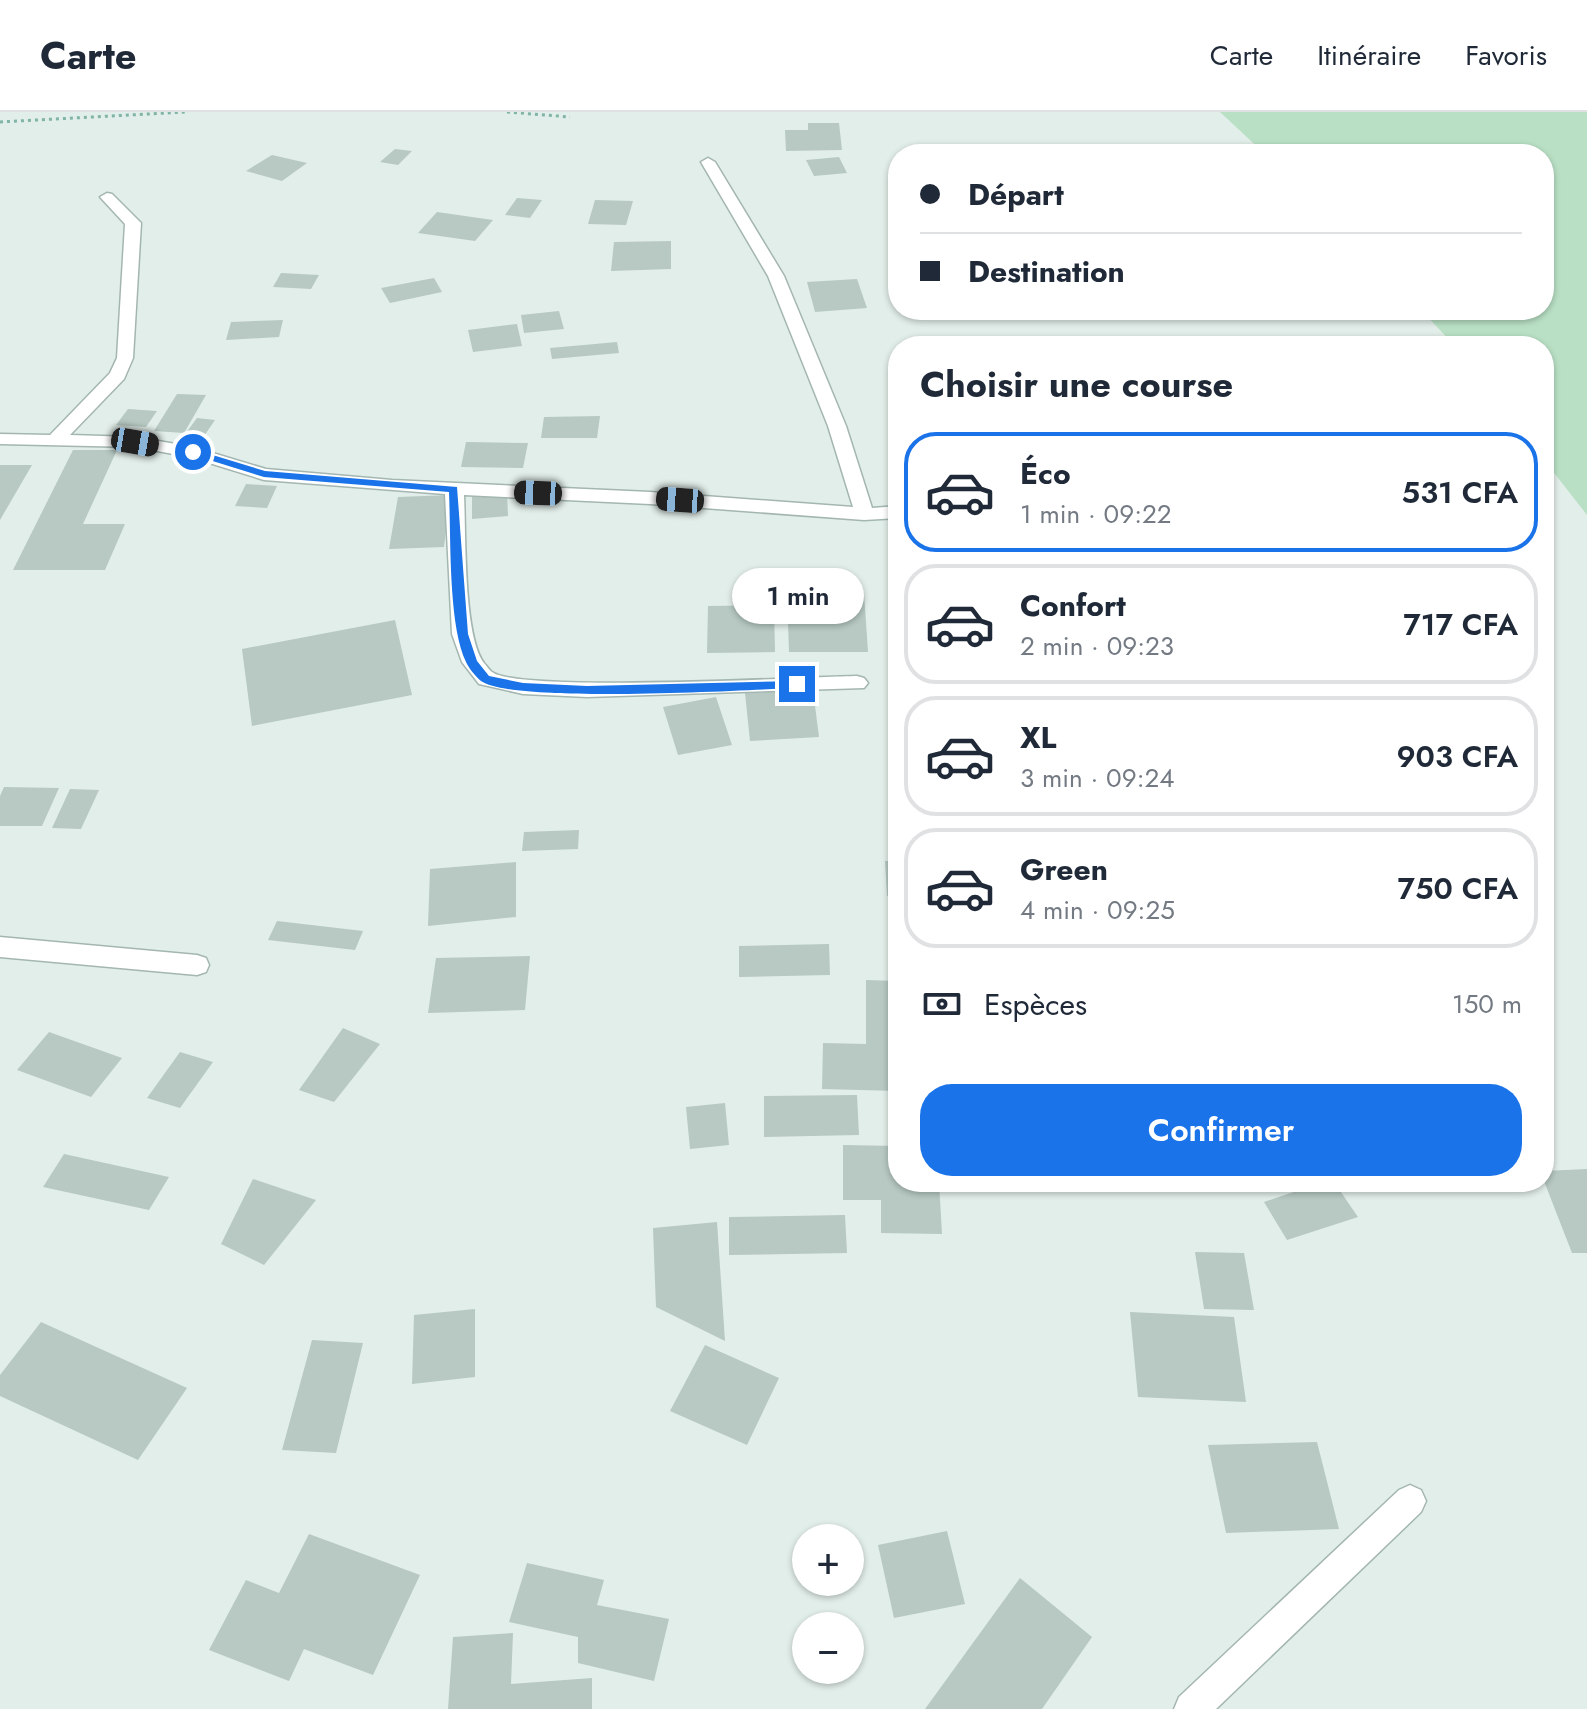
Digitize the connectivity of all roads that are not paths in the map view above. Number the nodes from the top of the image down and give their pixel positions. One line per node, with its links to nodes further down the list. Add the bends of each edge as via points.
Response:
1 (708, 162): 7 (street, via 776,276 837,426)
2 (107, 197): 4 (street, via 133,223 125,358 118,375)
3 (0, 439): 4 (street)
4 (55, 440): 5 (street, via 135,442 193,452 264,474)
5 (454, 490): 7 (street); 8 (street, via 462,634 472,662 486,679 587,690)
6 (888, 513): 7 (street)
7 (864, 514)
8 (857, 683)
9 (0, 947): 10 (street)
10 (197, 965)
11 (1410, 1501): 12 (street)
12 (1191, 1709)

